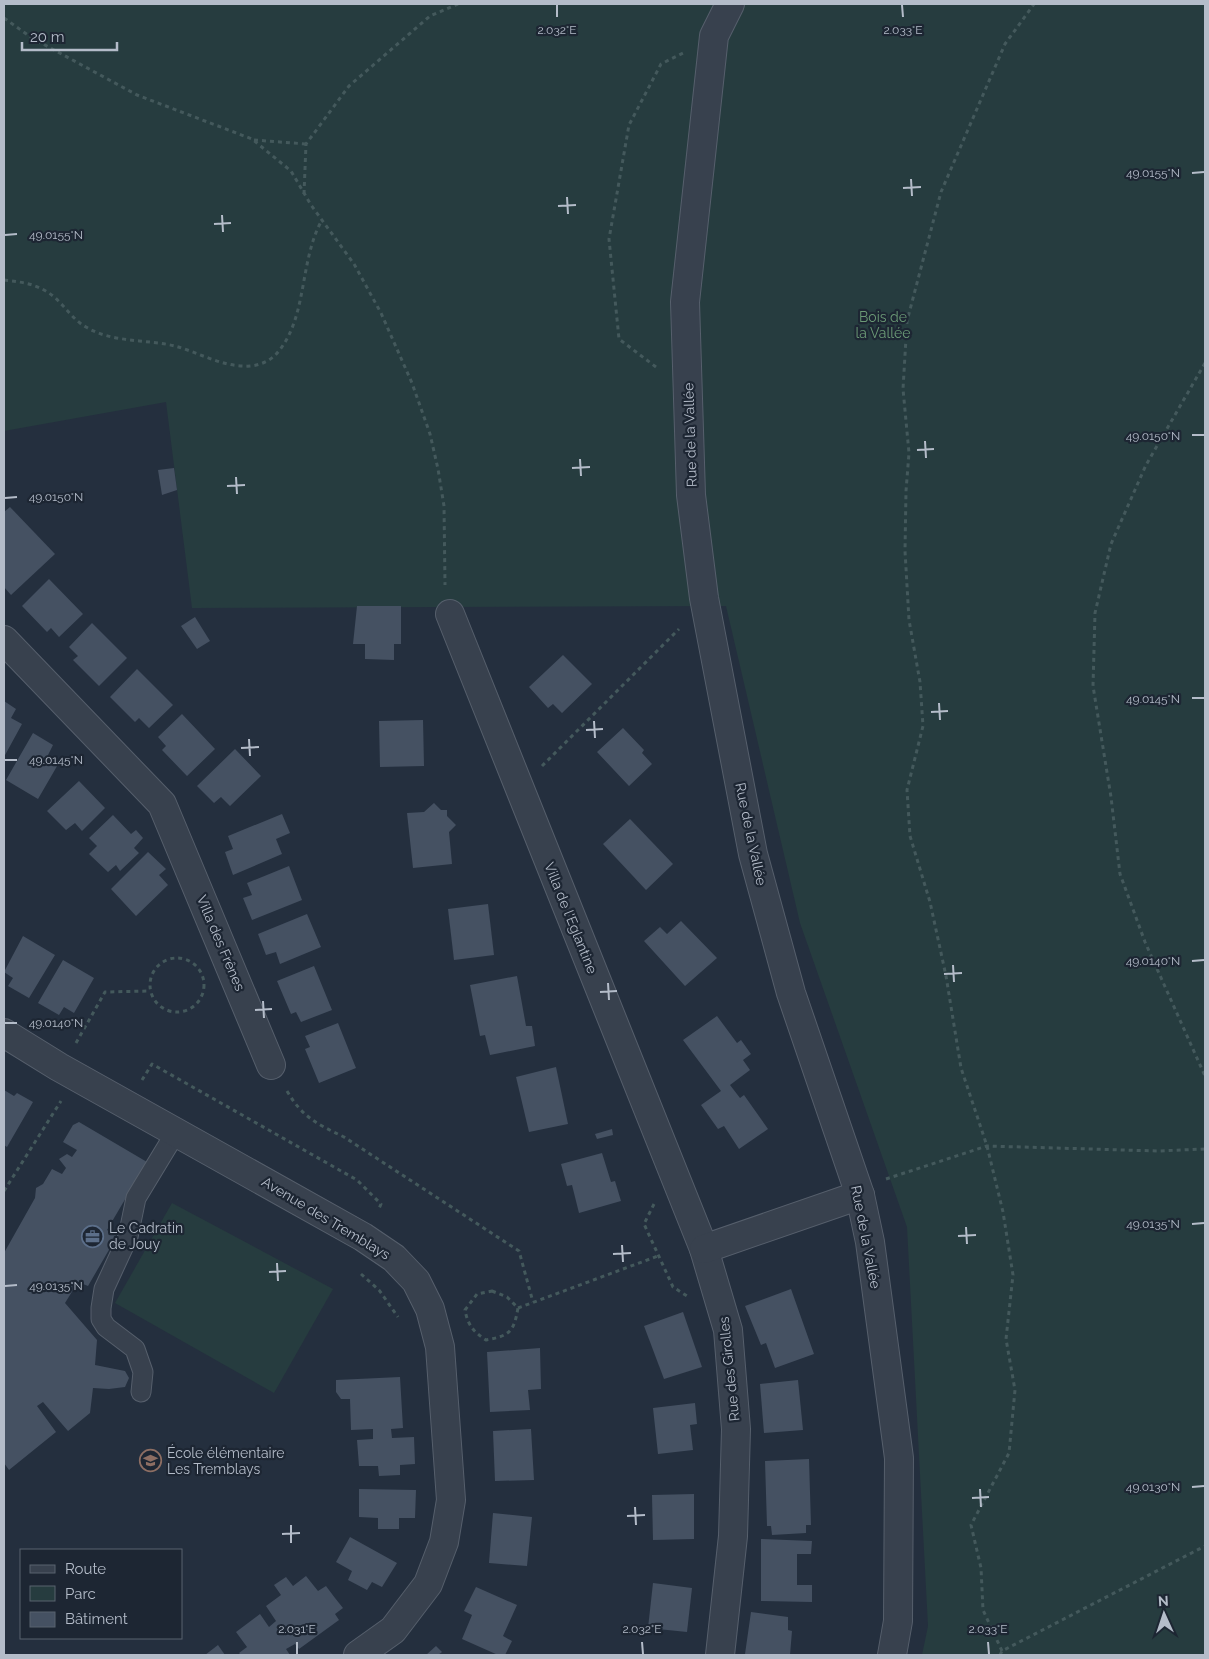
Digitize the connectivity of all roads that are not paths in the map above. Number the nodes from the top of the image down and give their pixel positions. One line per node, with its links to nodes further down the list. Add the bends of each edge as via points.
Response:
1 (730, 4): 7 (street, Rue de la Vallée, via 714,36 685,302 691,495 704,598 753,854 791,993)
2 (450, 614): 8 (street, Villa de l'Eglantine)
3 (4, 640): 5 (street, Villa des Frênes, via 162,804)
4 (4, 1033): 6 (street, Avenue des Tremblays)
5 (271, 1064)
6 (176, 1132): 9 (lane, via 136,1198 128,1237 104,1289 101,1308 101,1319 106,1327 135,1349 143,1372); 10 (street, Avenue des Tremblays, via 363,1237 394,1258 416,1281 430,1308 440,1347 451,1500 444,1542 422,1592 393,1630)
7 (860, 1195): 8 (street); 12 (street, Rue de la Vallée, via 874,1268 899,1458 898,1621)
8 (704, 1250): 11 (street, Rue des Girolles, via 728,1330 736,1429 733,1536)
9 (141, 1392)
10 (358, 1655)
11 (720, 1655)
12 (892, 1655)

